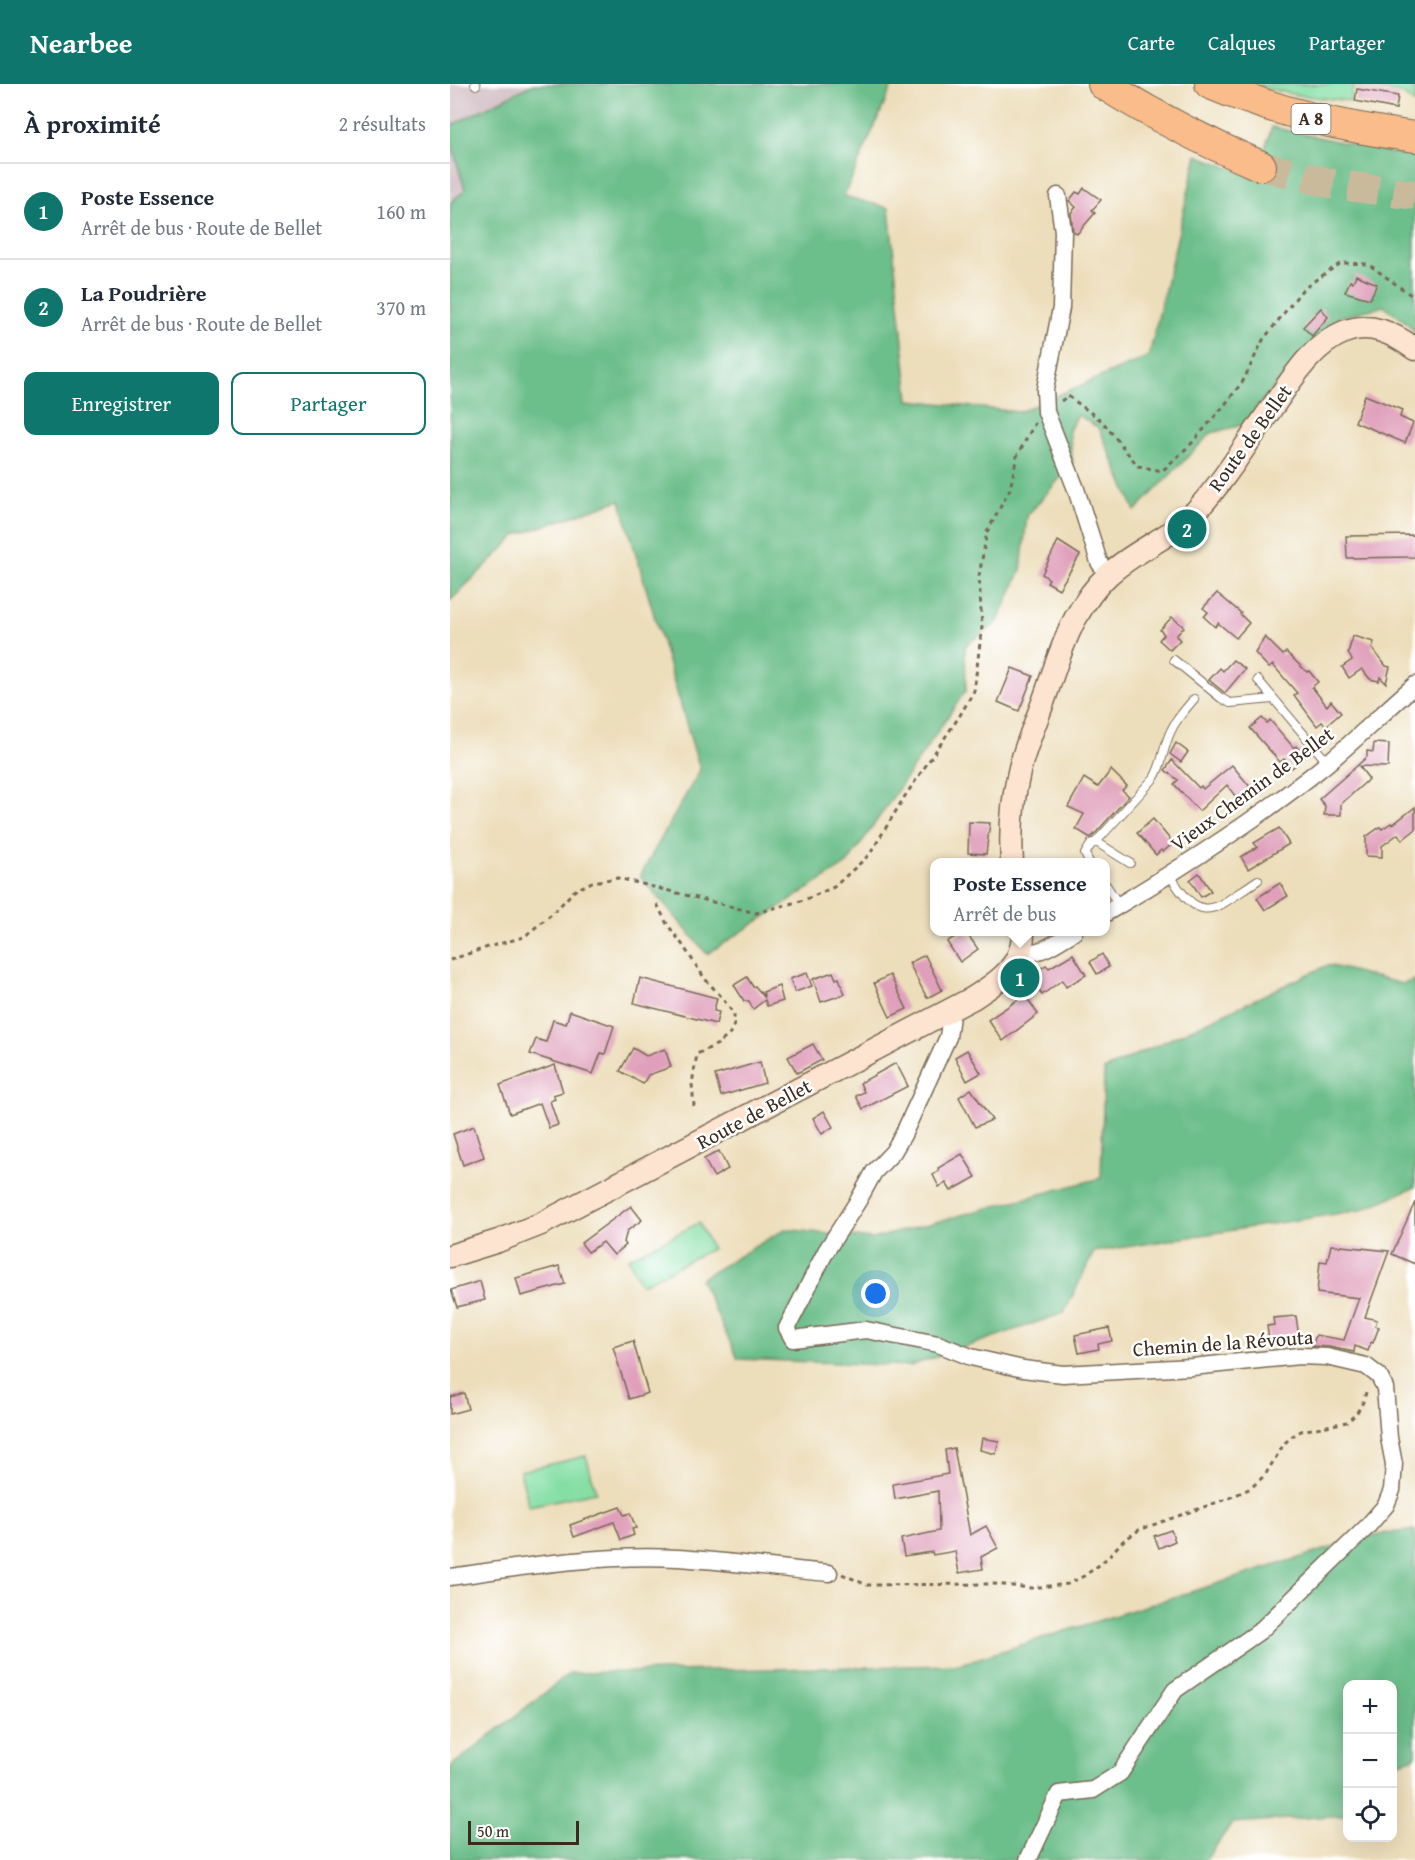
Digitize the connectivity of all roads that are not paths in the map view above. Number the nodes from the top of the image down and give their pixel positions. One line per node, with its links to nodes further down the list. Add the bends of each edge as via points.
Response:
1 (1103, 84): 4 (highway, via 1168,123)
2 (1210, 84): 3 (highway, A 8, via 1319,121)
3 (1415, 137)
4 (1260, 166)
5 (1058, 196): 7 (street, via 1063,231 1061,299 1045,390 1046,412 1076,489 1098,562)
6 (1415, 350): 7 (main road, Route de Bellet, via 1400,339 1368,328 1344,332 1323,344 1311,354 1196,511)
7 (1108, 576): 15 (main road, Route de Bellet, via 1089,596 1070,630 1019,770 1011,825)
8 (1174, 660): 12 (lane, via 1230,703)
9 (1258, 680): 12 (lane)
10 (1415, 685): 13 (street, Vieux Chemin de Bellet)
11 (1194, 699): 14 (lane, via 1174,723 1154,778)
12 (1274, 699): 13 (lane)
13 (1328, 763): 18 (street, Vieux Chemin de Bellet)
14 (1095, 843): 16 (lane, via 1088,848); 17 (lane)
15 (1012, 858)
16 (1087, 858)
17 (1130, 863)
18 (1170, 875): 19 (lane, via 1187,900 1202,909 1219,905); 20 (street, Vieux Chemin de Bellet)
19 (1258, 880)
20 (1112, 909)
21 (1068, 936): 22 (street, via 1033,954)
22 (1022, 942): 23 (main road, Route de Bellet, via 1009,971 992,986)
23 (952, 1009): 24 (main road, Route de Bellet, via 541,1224); 27 (street, Chemin de la Révouta, via 948,1037 903,1135 874,1172 826,1251 787,1328 793,1339 866,1330 938,1344 971,1357 1023,1369 1063,1374 1299,1356 1366,1366 1379,1376 1385,1388 1394,1464 1392,1490 1386,1505 1367,1527 1260,1630 1175,1690 1120,1773 1093,1790 1059,1794)
24 (450, 1256)
25 (829, 1573): 26 (street, via 679,1558 631,1558 556,1562)
26 (450, 1576)
27 (1028, 1860)

